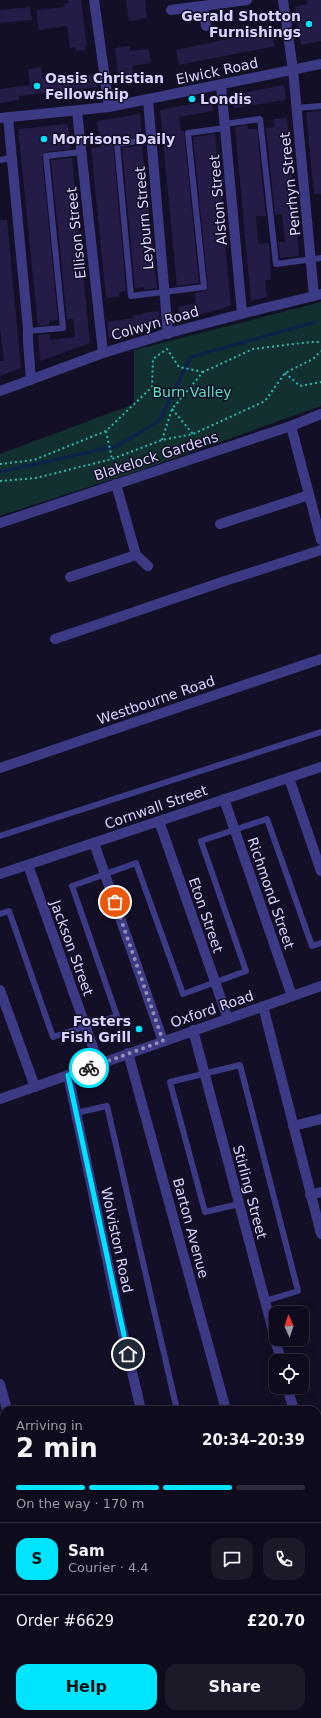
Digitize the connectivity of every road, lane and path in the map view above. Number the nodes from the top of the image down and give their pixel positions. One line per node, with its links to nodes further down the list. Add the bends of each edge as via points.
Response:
1 (94, 0): 12 (street)
2 (247, 0): 4 (street)
3 (284, 0): 8 (street, Penrhyn Street)
4 (203, 6): 5 (street); 6 (street)
5 (171, 10)
6 (206, 26)
7 (321, 64): 8 (street, Elwick Road)
8 (293, 70): 9 (street, Elwick Road); 13 (street, Penrhyn Street)
9 (221, 85): 10 (street, Elwick Road); 16 (street, Alston Street)
10 (148, 100): 12 (street, Elwick Road); 17 (street, Leyburn Street)
11 (321, 106): 13 (lane)
12 (109, 107): 14 (street, Elwick Road)
13 (296, 108): 21 (street, Penrhyn Street)
14 (76, 111): 15 (street, Elwick Road); 18 (street, Ellison Street)
15 (4, 117): 19 (street)
16 (225, 126): 21 (lane, via 260,119 276,264); 22 (lane, via 188,133 204,288); 24 (street, Alston Street)
17 (152, 139): 22 (street, Leyburn Street); 22 (lane, via 117,144 131,296)
18 (81, 152): 25 (lane, via 46,156 62,328); 29 (street, Ellison Street)
19 (12, 158): 20 (lane); 25 (street)
20 (0, 160)
21 (316, 258): 23 (street, Penrhyn Street)
22 (165, 293): 26 (street, Leyburn Street)
23 (318, 295): 24 (street, Colwyn Road)
24 (242, 313): 26 (street, Colwyn Road)
25 (28, 332): 32 (street)
26 (164, 335): 29 (street, Colwyn Road)
27 (321, 342): 30 (path, via 253,349)
28 (321, 351): 31 (path, via 313,359)
29 (103, 353): 32 (street, Colwyn Road)
30 (203, 372): 35 (path); 38 (path, via 179,367 167,349 153,359 152,387)
31 (285, 373): 33 (path, via 300,386); 39 (path, via 265,401)
32 (31, 380): 34 (street, Colwyn Road)
33 (321, 382)
34 (0, 391)
35 (172, 409): 39 (path); 40 (path)
36 (321, 414): 37 (street, Blakelock Gardens)
37 (291, 426): 44 (street, Blakelock Gardens); 45 (street)
38 (106, 431): 41 (path); 42 (path, via 34,460)
39 (193, 434): 40 (path)
40 (162, 440): 41 (path)
41 (112, 459): 43 (path, via 36,478)
42 (0, 464)
43 (0, 481)
44 (116, 484): 46 (street, Blakelock Gardens); 50 (street)
45 (309, 495): 47 (street); 48 (street)
46 (0, 523)
47 (220, 524)
48 (321, 540)
49 (321, 550): 53 (street)
50 (136, 555): 51 (street); 52 (street)
51 (148, 566)
52 (70, 577)
53 (55, 639)
54 (321, 659): 57 (street, Westbourne Road)
55 (321, 732): 62 (lane)
56 (321, 767): 58 (street, Cornwall Street)
57 (0, 768)
58 (289, 778): 59 (street, Cornwall Street); 65 (street)
59 (224, 799): 60 (street, Cornwall Street); 61 (street, Richmond Street)
60 (159, 821): 63 (street, Cornwall Street); 70 (street, Eton Street)
61 (235, 830): 69 (lane, via 268,819 312,946); 70 (lane, via 201,841 246,971); 73 (street, Richmond Street)
62 (0, 836)
63 (94, 843): 64 (street, Cornwall Street); 67 (street)
64 (28, 865): 66 (street, Cornwall Street); 76 (street, Jackson Street)
65 (321, 870)
66 (0, 874)
67 (105, 874): 70 (lane, via 136,863 182,994); 76 (lane, via 72,886 117,1016); 78 (street)
68 (0, 914): 76 (lane, via 9,911 54,1037)
69 (321, 944)
70 (215, 982): 75 (street, Eton Street)
71 (321, 986): 73 (street, Oxford Road)
72 (0, 990): 83 (street)
73 (292, 996): 74 (street, Oxford Road)
74 (263, 1006): 75 (street, Oxford Road); 87 (street)
75 (228, 1018): 77 (street, Oxford Road)
76 (85, 1026): 80 (street, Jackson Street)
77 (193, 1030): 78 (street, Oxford Road); 81 (street, Stirling Street)
78 (163, 1041): 79 (street, Oxford Road)
79 (128, 1053): 80 (street, Oxford Road); 99 (street, Barton Avenue)
80 (99, 1064): 82 (street, Oxford Road)
81 (205, 1073): 90 (street, Stirling Street); 90 (lane, via 170,1082 205,1212); 92 (lane, via 240,1065 298,1292)
82 (68, 1075): 83 (street, Oxford Road); 85 (street, Wolviston Road)
83 (35, 1087): 84 (street, Oxford Road)
84 (0, 1099)
85 (76, 1113): 97 (street, Wolviston Road); 98 (lane, via 107,1106)
86 (321, 1120): 87 (street)
87 (293, 1126): 89 (street)
88 (321, 1192): 89 (street)
89 (310, 1195): 91 (street)
90 (239, 1204): 92 (street, Stirling Street)
91 (321, 1234)
92 (265, 1301): 93 (street, Stirling Street)
93 (279, 1354)
94 (0, 1384): 96 (street)
95 (289, 1394): 100 (street)
96 (6, 1406)
97 (140, 1406)
98 (176, 1406)
99 (224, 1406)
100 (293, 1406)

